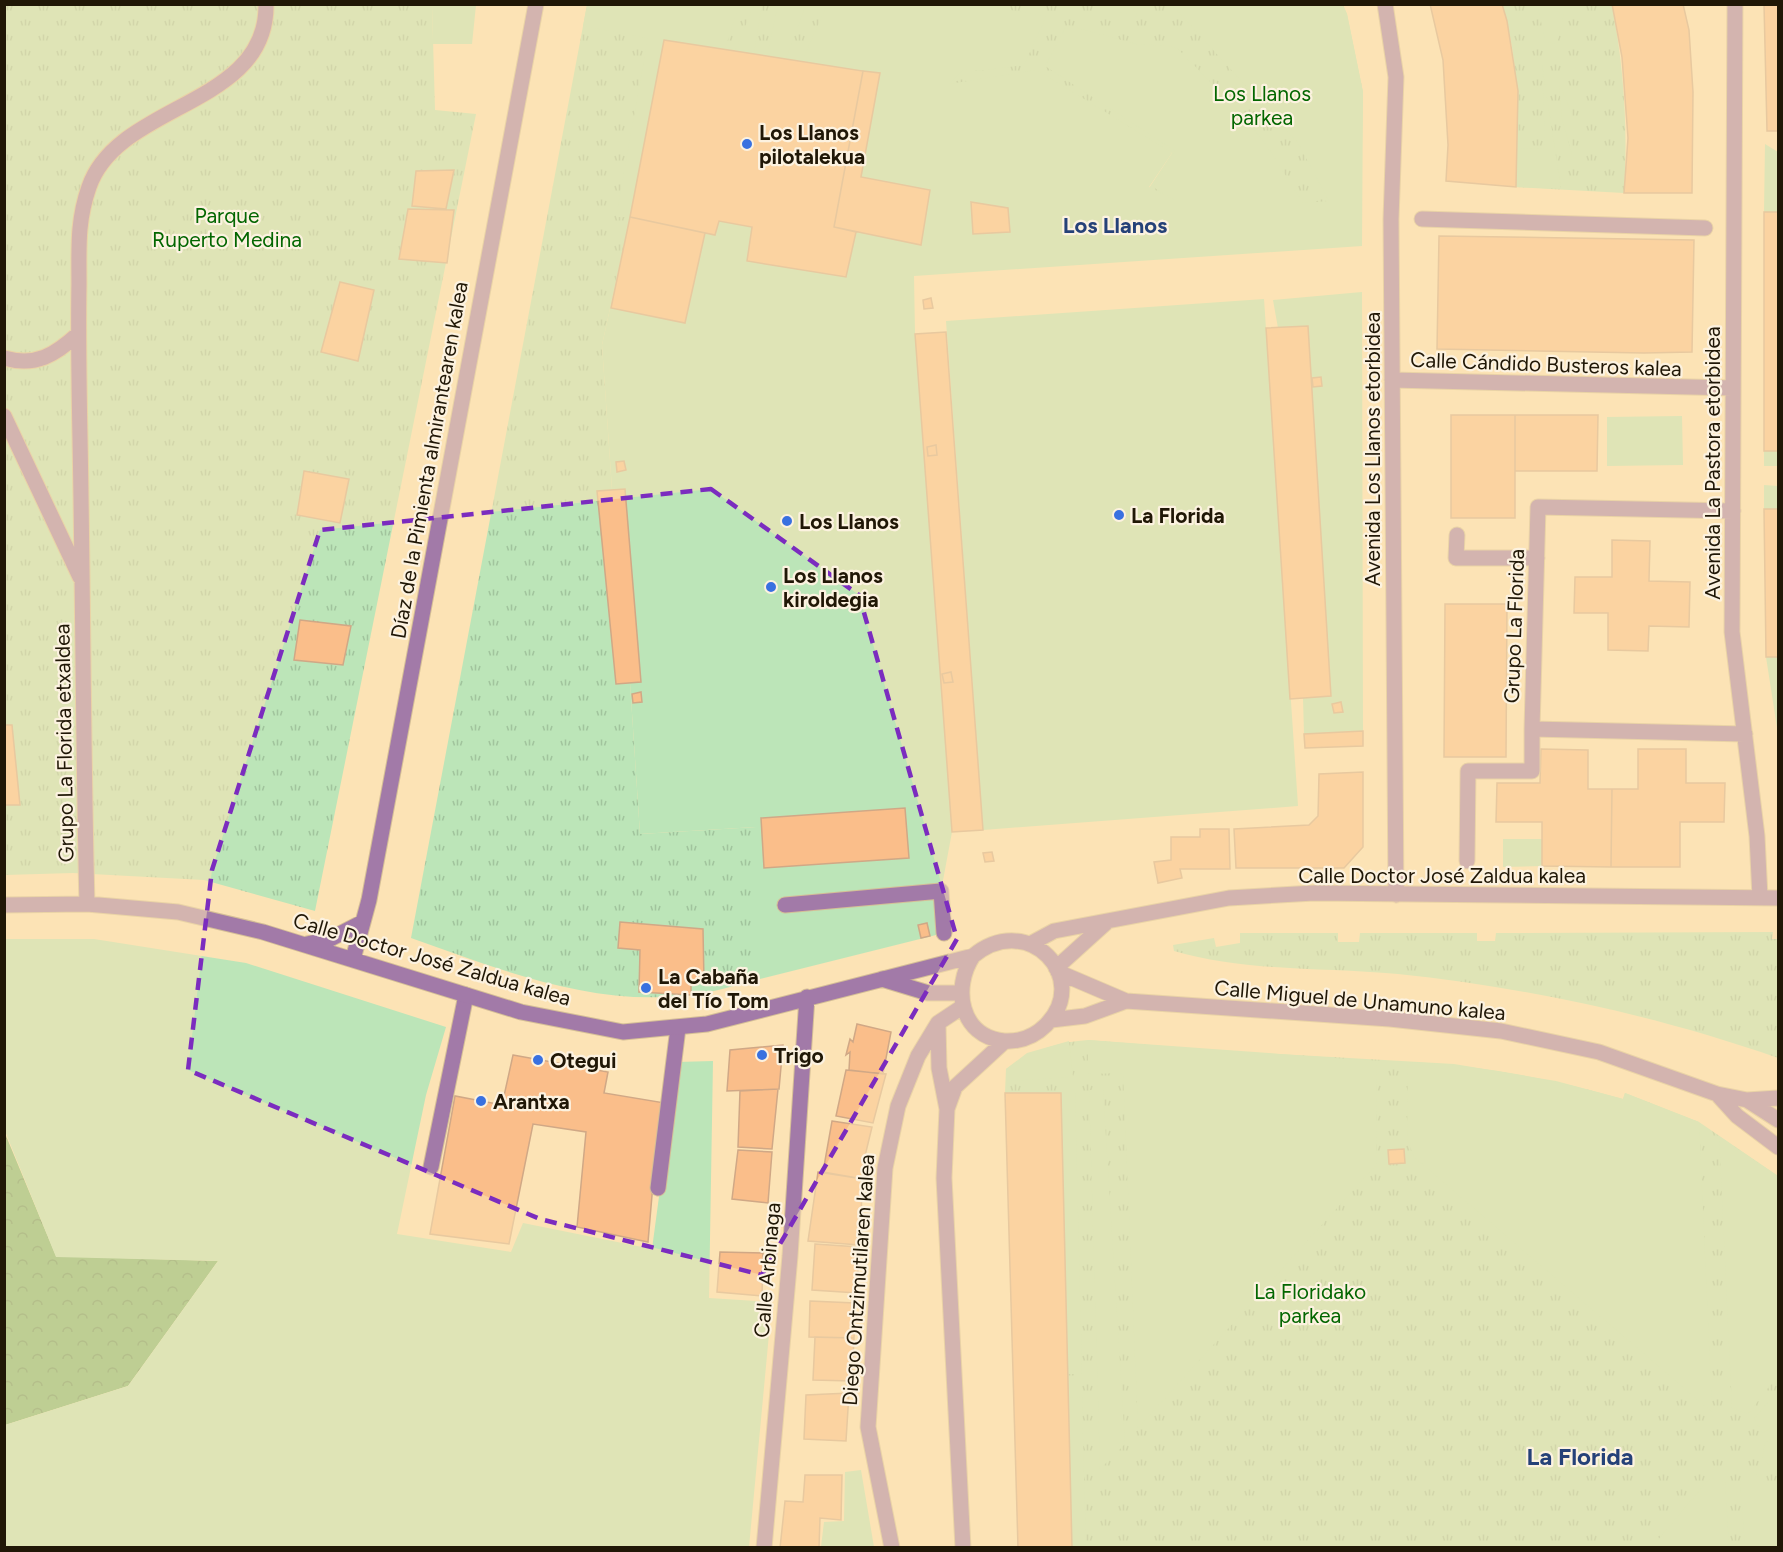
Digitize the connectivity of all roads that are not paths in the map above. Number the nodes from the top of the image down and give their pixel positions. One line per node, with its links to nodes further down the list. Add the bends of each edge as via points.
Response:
1 (267, 4): 9 (street, Grupo La Florida etxaldea, via 267,27 256,52 236,73 137,132 109,156 90,183 80,215)
2 (536, 4): 28 (street, Díaz de la Pimienta almirantearen kalea)
3 (1385, 4): 11 (street, Avenida Los Llanos etorbidea, via 1396,77 1391,219)
4 (1727, 4): 6 (street, Avenida La Pastora etorbidea)
5 (1735, 4): 6 (street, Avenida La Pastora etorbidea)
6 (1734, 28): 12 (street, Avenida La Pastora etorbidea)
7 (1422, 219): 8 (street)
8 (1705, 228)
9 (78, 334): 10 (street, via 57,354 22,363); 17 (street, Grupo La Florida etxaldea)
10 (4, 358)
11 (1392, 380): 12 (street, Calle Cándido Busteros kalea); 21 (street, Avenida Los Llanos etorbidea)
12 (1733, 388): 14 (street, Avenida La Pastora etorbidea)
13 (4, 416): 17 (street, Grupo La Florida etxaldea)
14 (1733, 511): 16 (street, Grupo La Florida, via 1538,507); 19 (street, Avenida La Pastora etorbidea, via 1732,632)
15 (1457, 535): 16 (street, via 1456,558)
16 (1537, 558): 18 (street, Grupo La Florida)
17 (83, 583): 24 (street, Grupo La Florida etxaldea)
18 (1532, 729): 19 (street, Grupo La Florida); 20 (street, via 1532,771 1468,771)
19 (1745, 734): 22 (street, Avenida La Pastora etorbidea)
20 (1467, 861)
21 (1396, 894): 22 (street, Calle Doctor José Zaldua kalea); 27 (street, Calle Doctor José Zaldua kalea, via 1229,897)
22 (1760, 897): 23 (street, Calle Doctor José Zaldua kalea)
23 (1779, 898)
24 (87, 904): 25 (street, Calle Doctor José Zaldua kalea); 30 (street, Calle Doctor José Zaldua kalea, via 178,912)
25 (4, 905)
26 (785, 905): 29 (street, via 941,891)
27 (1108, 921): 31 (street, Calle Doctor José Zaldua kalea, via 1054,931); 34 (street)
28 (363, 922): 30 (street, via 330,939); 33 (street, Díaz de la Pimienta almirantearen kalea)
29 (944, 933)
30 (305, 944): 33 (street, Calle Doctor José Zaldua kalea)
31 (1030, 944): 32 (street, via 999,941); 34 (street, via 1043,952)
32 (973, 956): 35 (street, Calle Doctor José Zaldua kalea); 38 (street, via 965,968)
33 (352, 959): 36 (street, Calle Doctor José Zaldua kalea)
34 (1057, 970): 39 (street); 40 (street, via 1061,994)
35 (879, 978): 37 (street, Calle Doctor José Zaldua kalea); 38 (street)
36 (466, 995): 42 (street, Calle Doctor José Zaldua kalea, via 521,1012 623,1032); 50 (street)
37 (807, 997): 42 (street, Calle Doctor José Zaldua kalea); 52 (street, Calle Arbinaga, via 790,1256)
38 (961, 1000): 41 (street, Diego Ontzimutilaren kalea); 43 (street, via 979,1030)
39 (1126, 1001): 40 (street, via 1084,1016); 44 (street, Calle Miguel de Unamuno kalea, via 1390,1018 1501,1031 1599,1052)
40 (1051, 1020): 43 (street, via 1039,1032)
41 (938, 1023): 47 (street, via 939,1068); 53 (street, Diego Ontzimutilaren kalea, via 918,1056 898,1106 885,1168 868,1427)
42 (678, 1028): 51 (street)
43 (1005, 1041): 47 (street, via 955,1087)
44 (1717, 1094): 46 (street); 49 (street, Calle Miguel de Unamuno kalea, via 1737,1116)
45 (1779, 1098): 46 (street)
46 (1747, 1100): 48 (street)
47 (947, 1110): 54 (street, via 944,1178)
48 (1779, 1120)
49 (1779, 1147)
50 (431, 1167)
51 (658, 1188)
52 (764, 1548)
53 (892, 1548)
54 (963, 1548)

